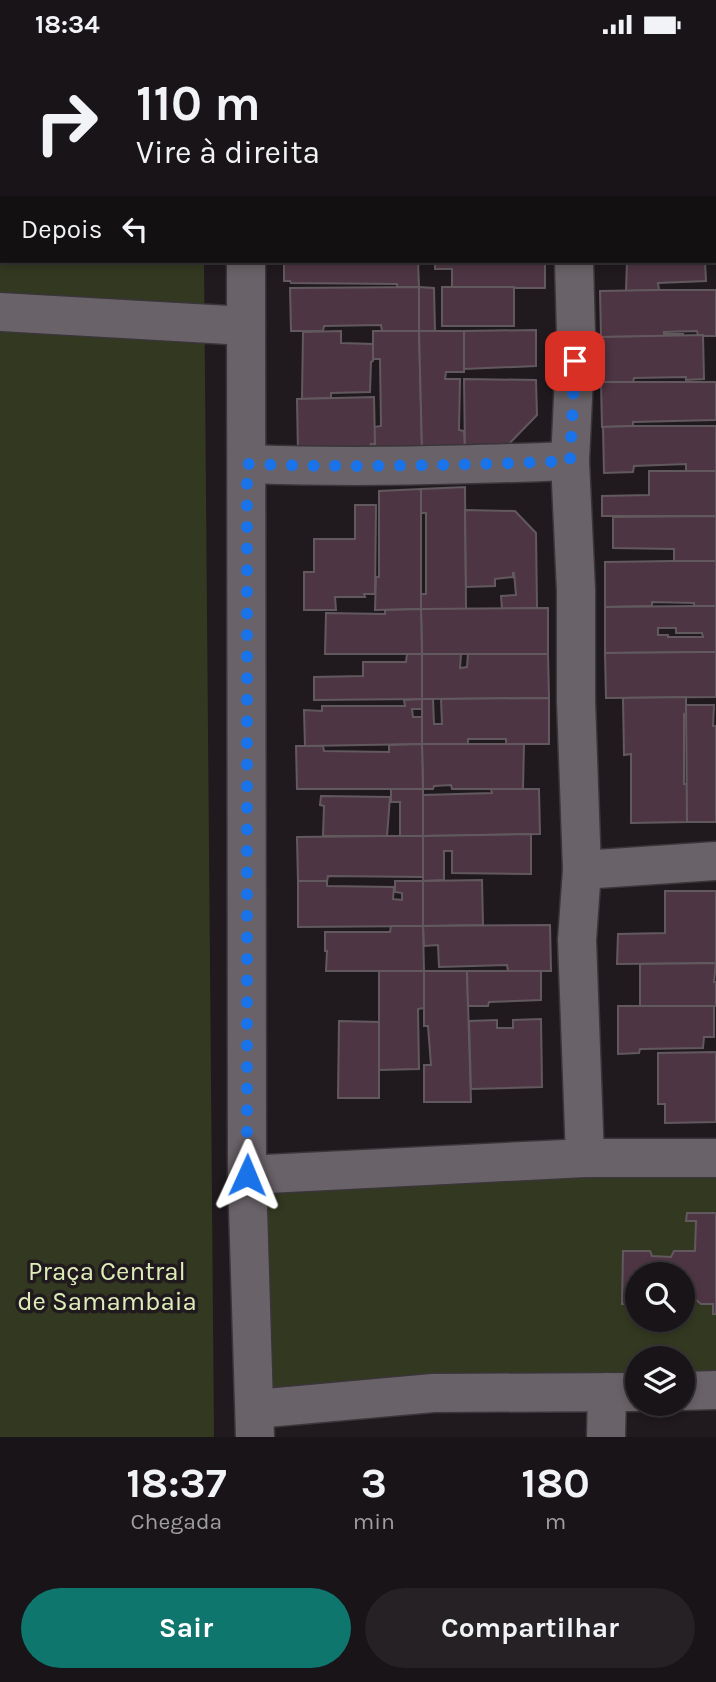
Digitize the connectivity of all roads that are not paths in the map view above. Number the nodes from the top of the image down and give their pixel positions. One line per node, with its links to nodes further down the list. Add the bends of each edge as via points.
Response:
1 (246, 263): 4 (street)
2 (574, 263): 5 (street)
3 (0, 312): 4 (street)
4 (246, 326): 6 (street)
5 (570, 461): 6 (street, via 439,466); 8 (street)
6 (247, 464): 11 (street)
7 (716, 861): 8 (street)
8 (582, 870): 9 (street, via 578,940)
9 (585, 1158): 10 (street); 11 (street)
10 (716, 1158)
11 (247, 1175): 15 (street)
12 (716, 1390): 13 (street)
13 (695, 1391)
14 (622, 1392): 15 (street, via 433,1393); 16 (street)
15 (255, 1423)
16 (606, 1437)

